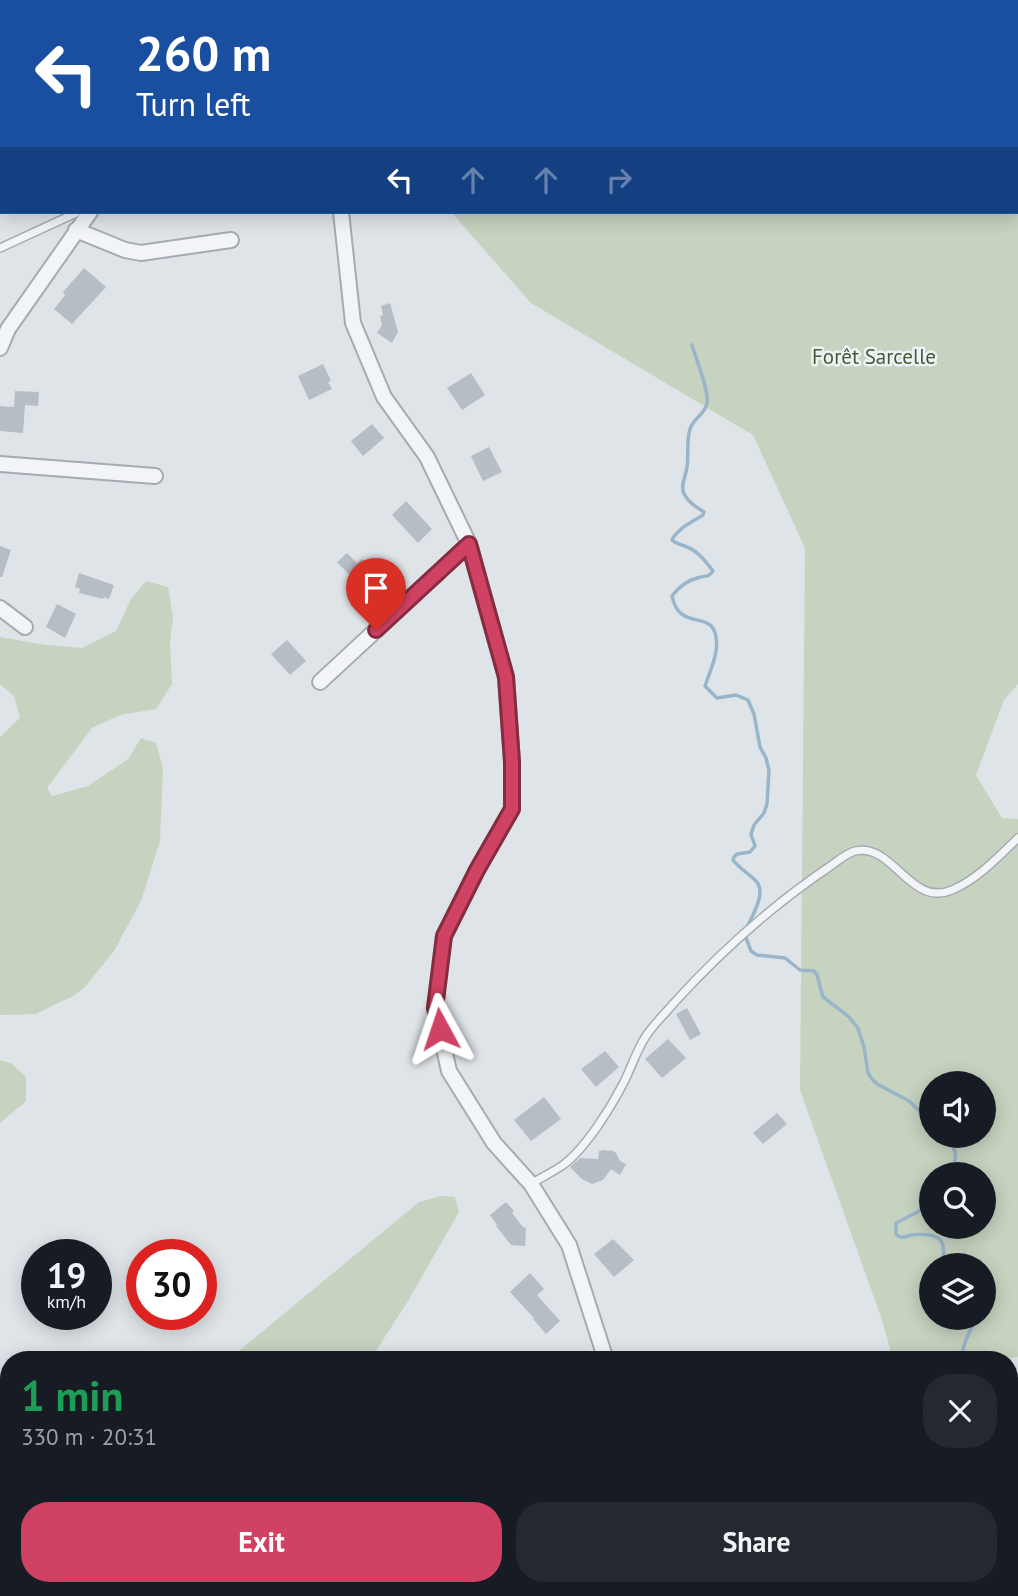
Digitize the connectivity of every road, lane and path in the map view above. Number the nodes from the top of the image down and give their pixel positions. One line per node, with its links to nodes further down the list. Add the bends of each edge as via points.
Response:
1 (341, 214): 8 (street, via 353,323 384,397 427,457)
2 (80, 217): 3 (street, via 125,250 141,253); 4 (lane); 5 (street)
3 (231, 240)
4 (0, 248)
5 (0, 348)
6 (0, 464): 7 (street)
7 (155, 477)
8 (469, 544): 11 (street); 13 (street, via 506,677 512,809 444,936 435,1008 449,1071 494,1143)
9 (0, 608): 10 (street)
10 (25, 627)
11 (320, 682)
12 (1018, 838): 13 (lane, via 980,873 950,891 934,893 916,886 867,850 853,851 830,867 734,942 688,988 646,1035 625,1082 585,1142 565,1164)
13 (531, 1184): 14 (street, via 569,1245)
14 (603, 1351)

